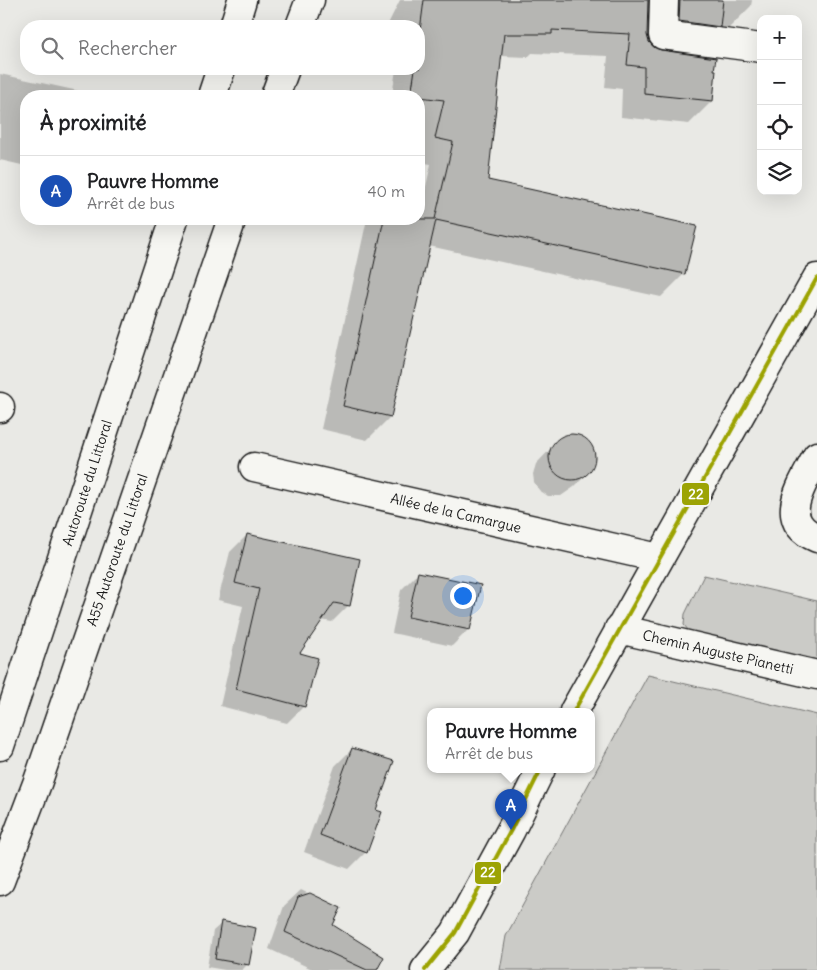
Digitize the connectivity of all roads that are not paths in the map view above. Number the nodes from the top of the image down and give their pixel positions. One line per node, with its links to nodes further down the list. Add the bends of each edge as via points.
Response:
1 (242, 0): 4 (main road)
2 (310, 0): 5 (main road)
3 (664, 0): 6 (main road, via 663,35)
4 (236, 20)
5 (302, 20)
6 (757, 47)
7 (219, 75): 9 (main road)
8 (283, 75): 10 (main road)
9 (214, 90)
10 (277, 90)
11 (172, 225): 21 (main road, Autoroute du Littoral)
12 (230, 225): 23 (main road, A55 Autoroute du Littoral, via 38,781)
13 (817, 278): 17 (main road)
14 (817, 456): 16 (main road, via 794,500 794,510 798,524)
15 (254, 467): 17 (main road, Allée de la Camargue)
16 (817, 538)
17 (658, 558): 18 (main road)
18 (619, 629): 19 (main road, Chemin Auguste Pianetti); 20 (main road)
19 (817, 675)
20 (576, 708)
21 (0, 746)
22 (539, 773): 24 (main road)
23 (0, 881)
24 (455, 933): 25 (main road); 26 (main road)
25 (425, 970)
26 (453, 970)

